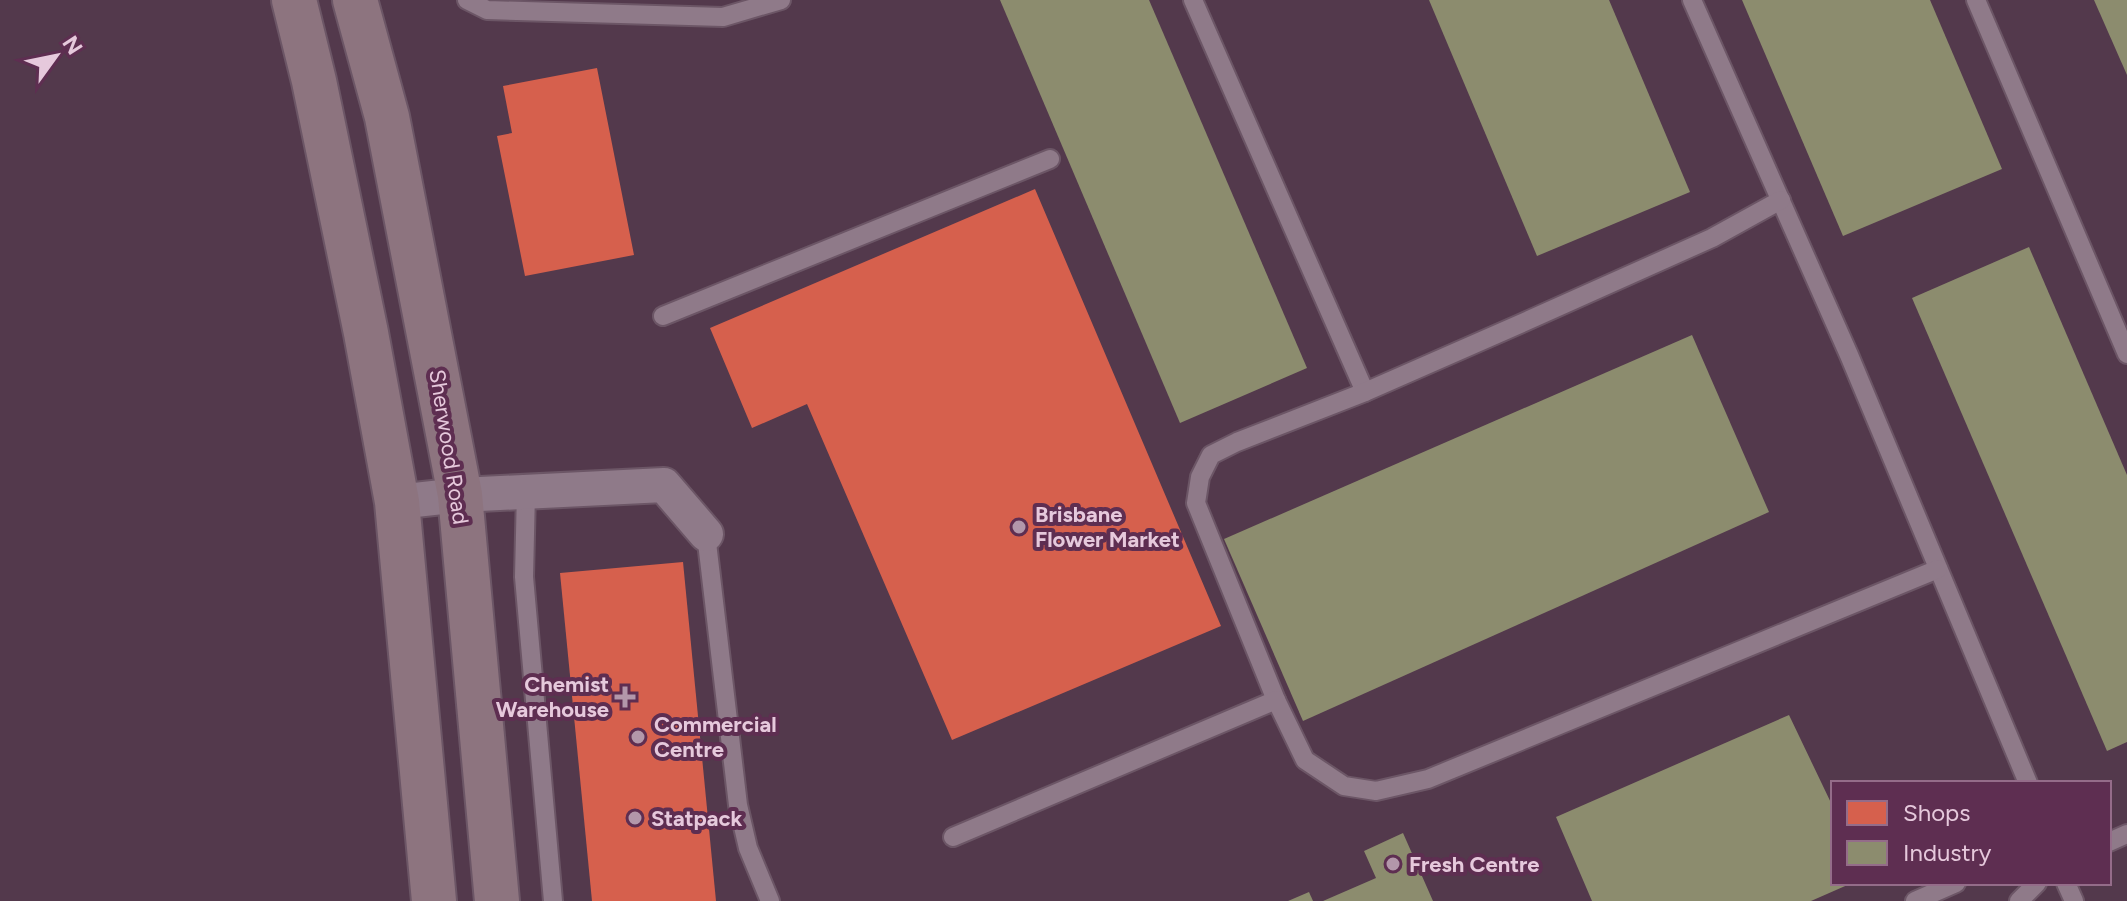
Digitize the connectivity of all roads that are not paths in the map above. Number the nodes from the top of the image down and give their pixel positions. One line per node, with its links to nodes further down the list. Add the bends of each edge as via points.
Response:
1 (294, 0): 15 (main road)
2 (355, 0): 14 (main road, Sherwood Road, via 387,117)
3 (467, 0): 4 (lane, via 487,10 723,17)
4 (781, 0)
5 (1193, 0): 12 (lane)
6 (1692, 0): 9 (lane)
7 (1976, 0): 11 (lane)
8 (1050, 159): 10 (lane)
9 (1781, 200): 12 (lane, via 1712,238); 17 (lane)
10 (663, 316)
11 (2127, 354)
12 (1365, 392): 18 (lane, via 1211,455 1200,477 1196,503)
13 (526, 492): 14 (street); 16 (street, via 664,485); 25 (lane, via 524,577)
14 (460, 495): 15 (street); 24 (main road, Sherwood Road)
15 (397, 502): 23 (main road)
16 (706, 534): 26 (lane, via 738,805 748,848)
17 (1938, 569): 18 (lane, via 1428,779 1376,791 1344,786 1305,760); 19 (lane)
18 (1276, 700): 20 (lane)
19 (2027, 781)
20 (953, 837)
21 (1951, 885): 27 (lane)
22 (2035, 885): 28 (lane)
23 (434, 901)
24 (497, 901)
25 (553, 901)
26 (770, 901)
27 (1915, 901)
28 (2019, 901)

